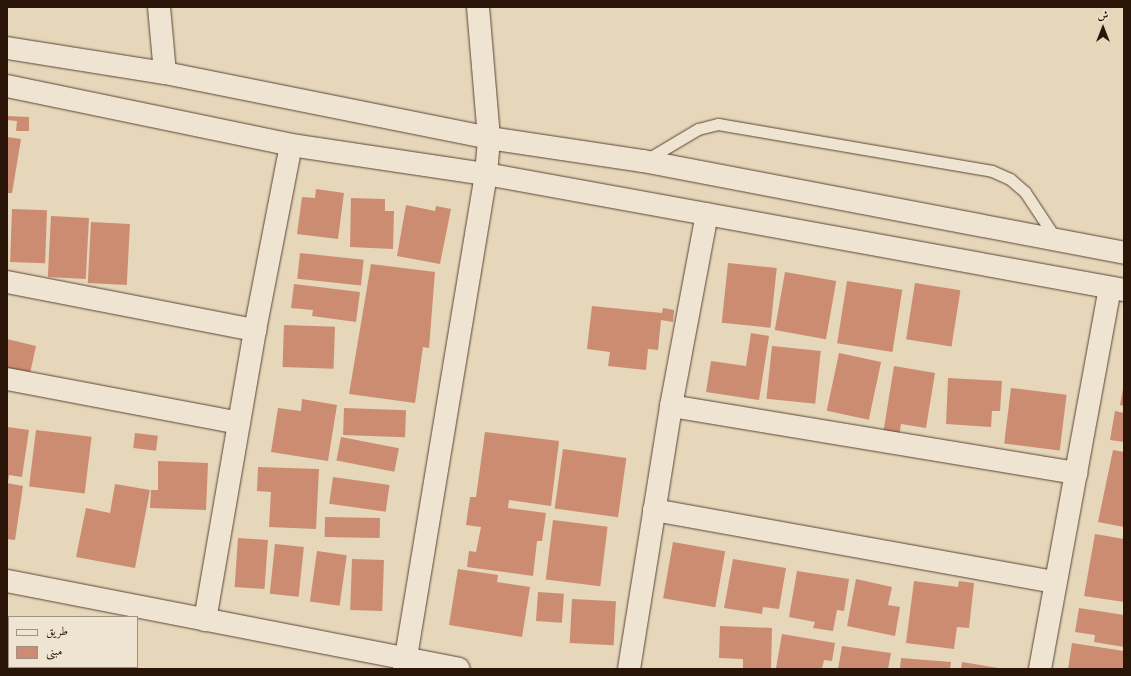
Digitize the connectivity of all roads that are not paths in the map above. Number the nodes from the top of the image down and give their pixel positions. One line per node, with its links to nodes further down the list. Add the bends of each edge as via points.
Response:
1 (159, 7): 4 (street)
2 (478, 7): 6 (street)
3 (7, 48): 4 (street)
4 (165, 73): 6 (street)
5 (7, 86): 7 (street)
6 (489, 138): 8 (street); 9 (street)
7 (291, 145): 9 (street); 15 (street)
8 (643, 162): 11 (street); 11 (lane, via 698,129 718,124 992,170 1010,179 1026,192)
9 (486, 174): 10 (street); 24 (street)
10 (707, 214): 14 (street); 17 (street)
11 (1056, 239): 12 (street)
12 (1124, 252)
13 (7, 282): 15 (street)
14 (1117, 289): 19 (street)
15 (255, 330): 18 (street)
16 (7, 379): 18 (street)
17 (671, 406): 19 (street); 20 (street)
18 (239, 423): 23 (street)
19 (1076, 473): 22 (street)
20 (654, 510): 22 (street); 26 (street)
21 (7, 581): 23 (street)
22 (1056, 582): 27 (street)
23 (205, 620): 24 (street)
24 (405, 664): 25 (street)
25 (459, 669)
26 (629, 669)
27 (1040, 669)

